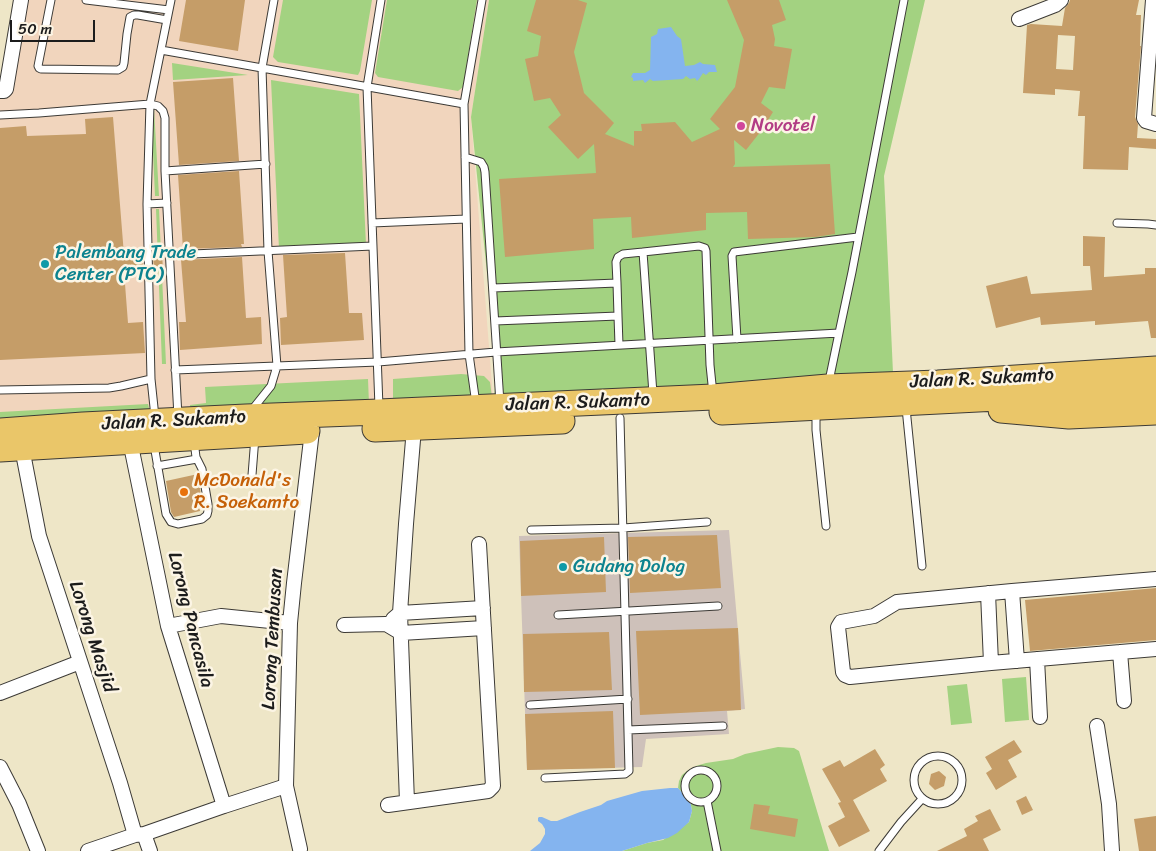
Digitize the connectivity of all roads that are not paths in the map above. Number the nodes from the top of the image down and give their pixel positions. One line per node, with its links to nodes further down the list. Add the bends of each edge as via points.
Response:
1 (20, 0): 17 (street, via 6,89)
2 (51, 0): 13 (lane, via 38,66 42,69 118,70 124,63 130,17 138,15)
3 (86, 0): 11 (lane)
4 (171, 0): 11 (lane)
5 (274, 0): 15 (lane)
6 (381, 0): 16 (lane)
7 (482, 0): 19 (lane)
8 (904, 0): 31 (lane)
9 (1061, 0): 12 (street)
10 (1153, 0): 21 (street, via 1144,118)
11 (169, 10): 13 (lane)
12 (1020, 19)
13 (167, 20): 14 (lane)
14 (161, 50): 15 (lane); 18 (lane)
15 (262, 68): 16 (lane); 23 (lane)
16 (366, 87): 19 (lane); 28 (lane)
17 (0, 91)
18 (150, 104): 20 (lane); 24 (lane, via 160,107 164,114); 26 (lane)
19 (464, 104): 22 (lane)
20 (0, 115)
21 (1156, 124)
22 (466, 158): 27 (lane); 37 (lane, via 480,162 484,167)
23 (266, 164): 24 (lane); 33 (lane)
24 (166, 170): 25 (lane)
25 (167, 202): 26 (lane); 35 (lane)
26 (147, 204): 52 (lane)
27 (466, 219): 28 (lane); 46 (lane)
28 (372, 223): 32 (lane)
29 (1117, 223): 30 (lane)
30 (1156, 225)
31 (858, 237): 40 (lane); 41 (lane, via 734,252)
32 (373, 246): 33 (lane); 48 (lane)
33 (268, 250): 35 (lane); 49 (lane)
34 (643, 252): 36 (lane, via 618,257); 42 (lane, via 705,248); 43 (lane)
35 (170, 255): 51 (lane)
36 (617, 283): 37 (lane); 38 (lane)
37 (493, 288): 39 (lane)
38 (618, 316): 39 (lane); 44 (lane)
39 (495, 321): 45 (lane)
40 (839, 333): 41 (lane); 57 (lane)
41 (737, 338): 42 (lane)
42 (710, 340): 43 (lane); 56 (lane)
43 (649, 343): 44 (lane); 58 (lane)
44 (620, 345): 45 (lane)
45 (496, 352): 46 (lane); 60 (lane)
46 (469, 354): 48 (lane); 60 (lane)
47 (1156, 357): 55 (highway, via 994,366)
48 (378, 362): 49 (lane); 61 (lane)
49 (277, 366): 51 (lane); 64 (lane, via 271,386)
50 (1156, 369): 55 (highway, Jalan R. Sukamto)
51 (175, 370): 68 (lane)
52 (151, 379): 53 (lane, via 109,388); 68 (lane)
53 (0, 390)
54 (1156, 390): 55 (highway, Jalan R. Sukamto)
55 (939, 392): 57 (highway, Jalan R. Sukamto); 59 (highway, Jalan R. Sukamto); 62 (highway, via 998,410 1068,416)
56 (713, 397): 57 (highway, Jalan R. Sukamto); 58 (highway, Jalan R. Sukamto)
57 (822, 397): 59 (highway, Jalan R. Sukamto); 63 (highway, Jalan R. Sukamto); 73 (lane, via 816,430)
58 (653, 400): 60 (highway, Jalan R. Sukamto)
59 (905, 403): 77 (lane)
60 (488, 407): 61 (highway, Jalan R. Sukamto)
61 (379, 412): 64 (highway, Jalan R. Sukamto)
62 (1156, 412)
63 (620, 418): 65 (highway, Jalan R. Sukamto); 74 (lane)
64 (250, 426): 67 (highway, Jalan R. Sukamto); 68 (highway, Jalan R. Sukamto); 71 (lane)
65 (414, 428): 67 (highway, Jalan R. Sukamto); 84 (street)
66 (0, 431): 68 (highway, Jalan R. Sukamto)
67 (312, 431): 86 (street, Lorong Tembusan)
68 (168, 437): 69 (highway, Jalan R. Sukamto); 70 (lane); 70 (lane); 70 (lane, via 202,469 207,515 178,524 171,522 166,514); 89 (street, Lorong Pancasila)
69 (11, 449): 96 (street, Lorong Masjid)
70 (157, 466)
71 (252, 475)
72 (706, 522): 74 (lane)
73 (826, 526)
74 (623, 528): 75 (lane); 83 (lane)
75 (531, 530)
76 (479, 544): 82 (street)
77 (922, 566)
78 (1156, 579): 79 (street)
79 (1012, 591): 80 (street); 95 (street)
80 (988, 593): 97 (street); 97 (street, via 897,602 874,616 842,622 838,627 843,672 850,677)
81 (718, 606): 83 (lane)
82 (483, 608): 84 (street); 90 (street)
83 (625, 611): 85 (lane); 99 (lane)
84 (400, 613): 87 (street); 91 (street)
85 (558, 615)
86 (290, 623): 89 (street, via 221,616); 108 (street, Lorong Tembusan)
87 (386, 624): 88 (street); 91 (street)
88 (344, 625)
89 (168, 626): 113 (street, Lorong Pancasila)
90 (484, 628): 91 (street); 111 (street, via 493,786 488,792)
91 (401, 633): 111 (street)
92 (1156, 649): 93 (street)
93 (1120, 652): 94 (street); 100 (street)
94 (1037, 659): 95 (street); 102 (street)
95 (1017, 661): 97 (street)
96 (80, 662): 98 (street); 114 (street, Lorong Masjid)
97 (991, 663)
98 (0, 693)
99 (628, 699): 101 (lane); 105 (lane)
100 (1124, 701)
101 (530, 705)
102 (1040, 717)
103 (723, 726): 105 (lane)
104 (1098, 726): 121 (street, via 1110,804)
105 (628, 730): 107 (lane, via 630,769 627,774)
106 (0, 766): 116 (street, via 19,804)
107 (544, 778)
108 (286, 786): 113 (street); 115 (street, Lorong Tembusan)
109 (922, 799): 109 (lane, via 914,781 922,762 936,756 955,762 963,780 955,798 946,804 931,804); 120 (lane)
110 (707, 801): 110 (lane, via 694,800 686,792 685,782 695,771 709,772 716,780 716,792); 119 (lane)
111 (407, 802): 112 (street)
112 (388, 805)
113 (224, 806): 114 (street)
114 (139, 835): 117 (street); 118 (street, Lorong Masjid)
115 (300, 849)
116 (36, 851)
117 (88, 851)
118 (150, 851)
119 (717, 851)
120 (879, 851)
121 (1112, 851)

